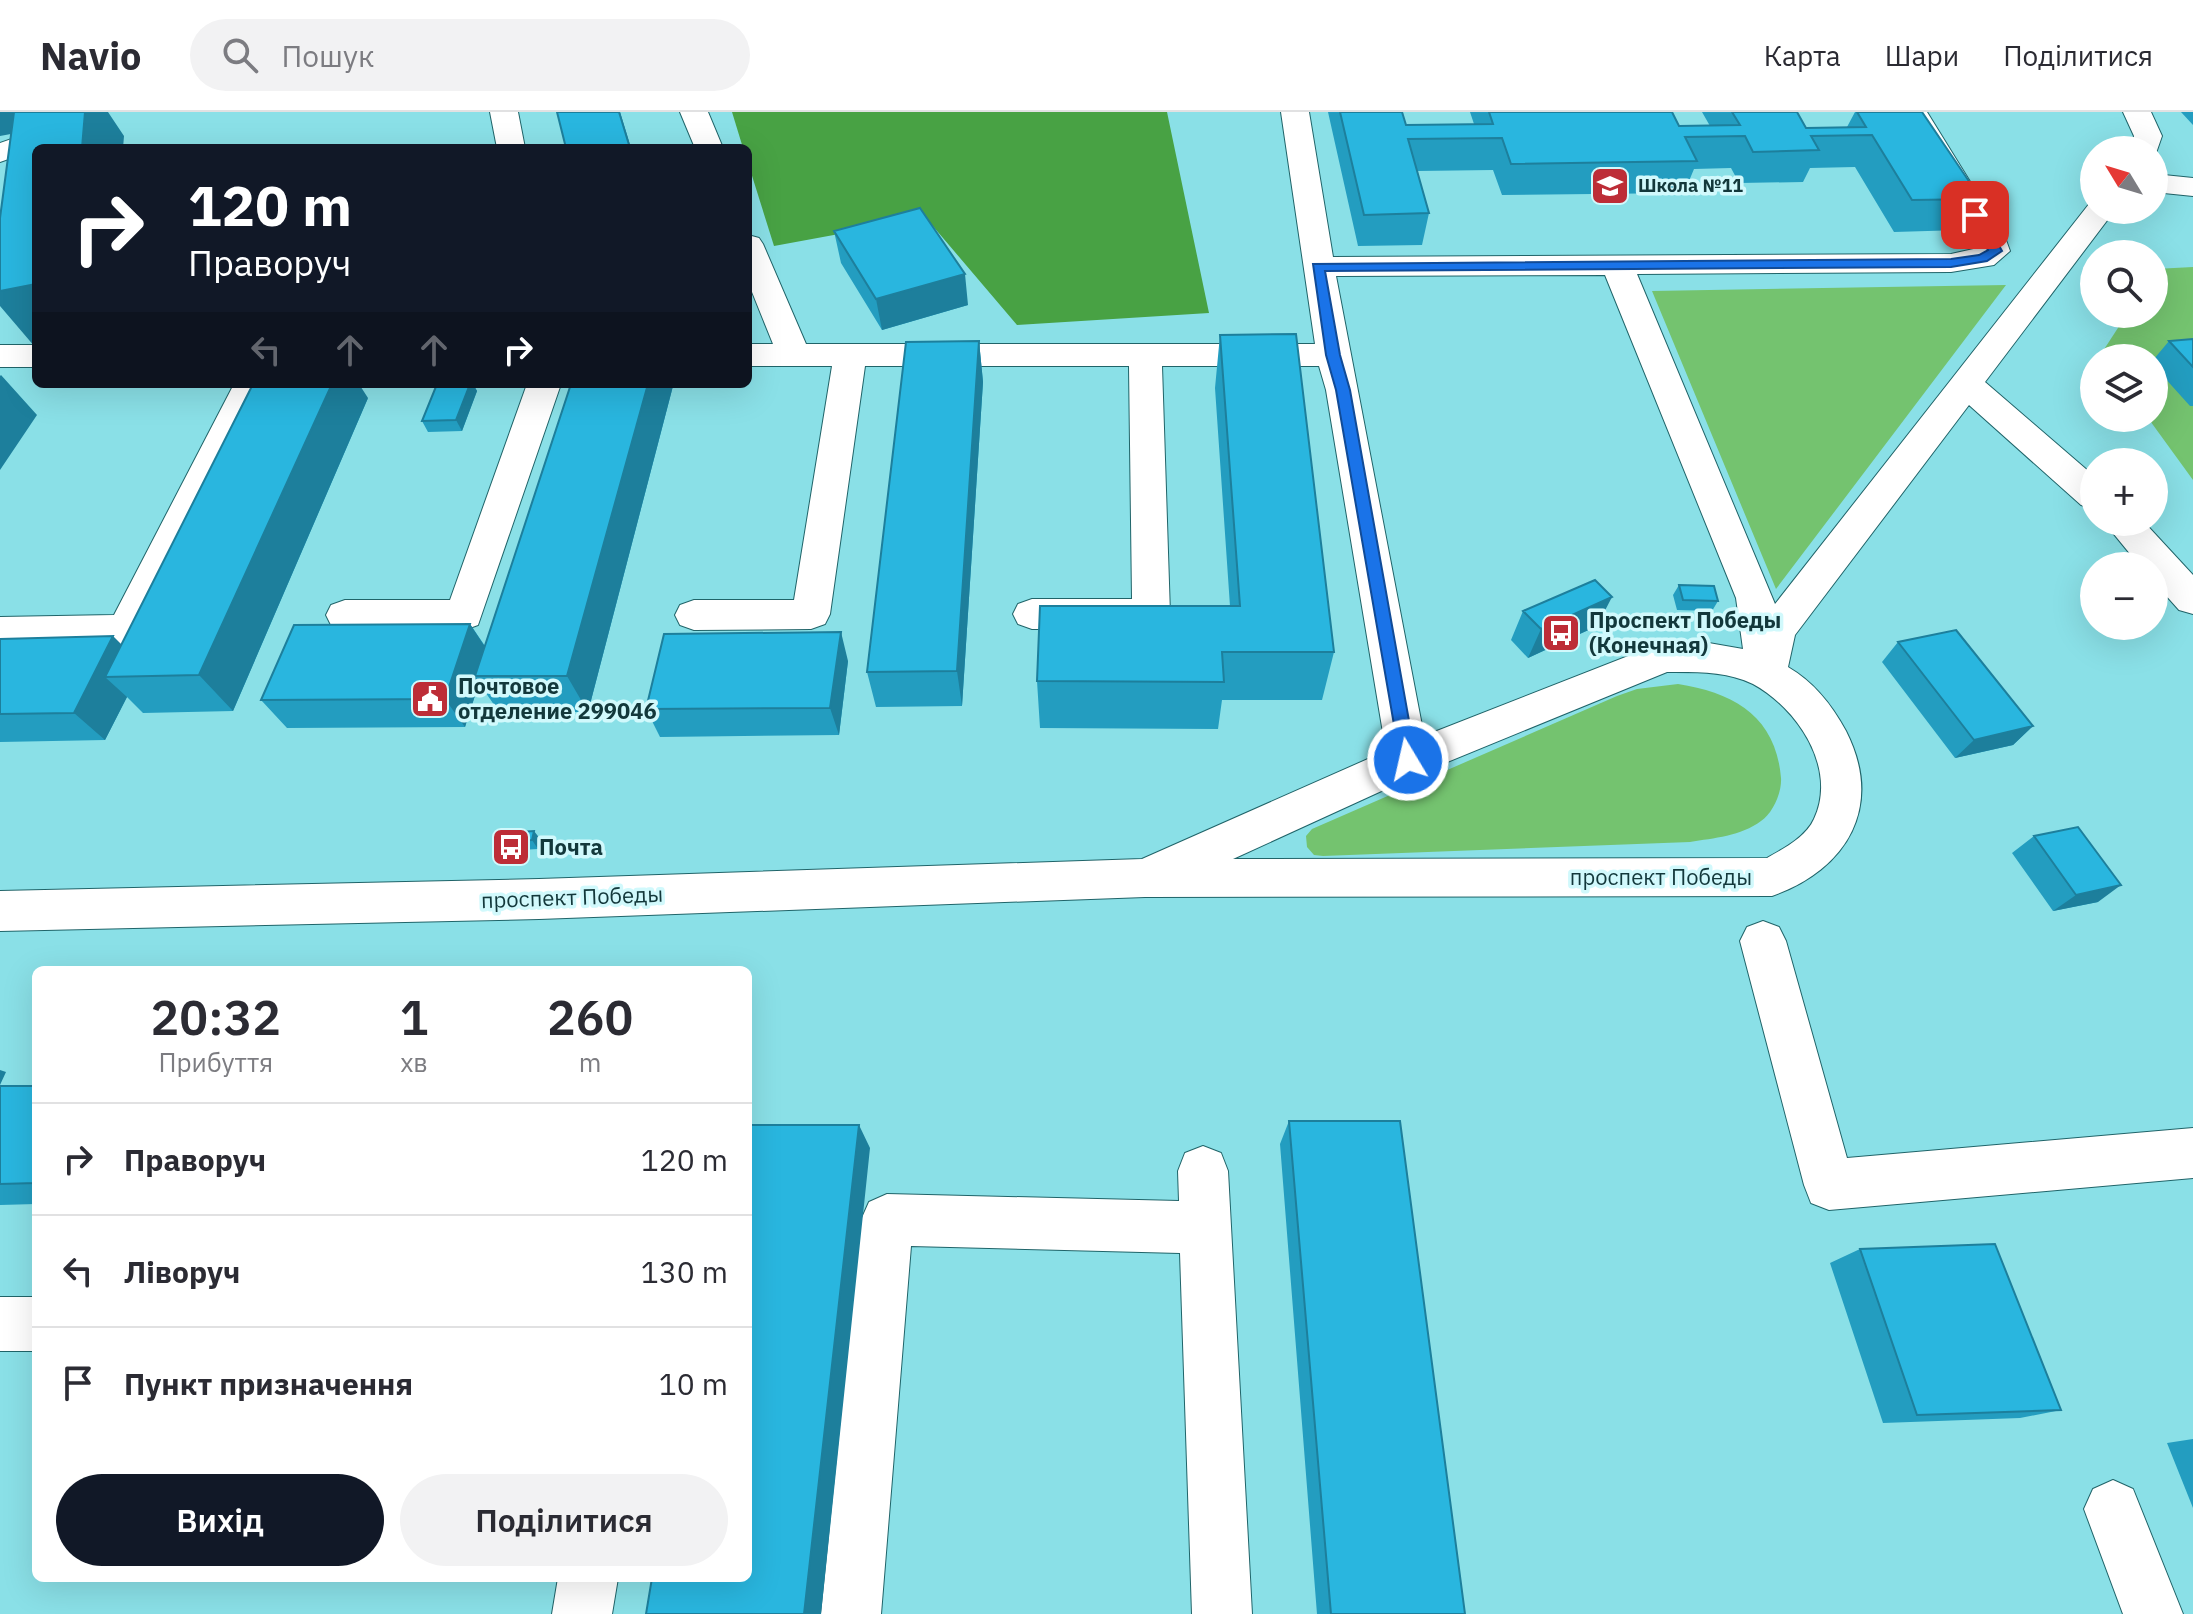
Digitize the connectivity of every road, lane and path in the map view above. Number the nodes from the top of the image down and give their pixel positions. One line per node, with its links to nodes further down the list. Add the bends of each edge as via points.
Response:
1 (89, 112): 10 (street, via 76,126)
2 (504, 112): 8 (street)
3 (694, 112): 9 (street)
4 (1295, 112): 18 (street)
5 (1913, 112): 17 (street, via 1991,240 1995,251 1983,258 1951,263)
6 (2137, 112): 7 (street)
7 (2148, 136)
8 (510, 144)
9 (707, 144)
10 (0, 153)
11 (0, 161): 12 (street)
12 (0, 169)
13 (2168, 184): 14 (street)
14 (2193, 187)
15 (2089, 224): 26 (street)
16 (752, 254): 20 (street)
17 (1617, 265): 18 (street); 36 (street, via 1755,598)
18 (1318, 267): 22 (street)
19 (752, 355): 20 (street)
20 (794, 355): 21 (street)
21 (850, 355): 25 (street); 34 (street, via 811,614)
22 (1333, 355): 25 (street); 37 (street)
23 (0, 356): 24 (street)
24 (32, 356)
25 (1145, 356): 32 (street, via 1151,614)
26 (1965, 383): 29 (street); 36 (street, via 1776,631)
27 (249, 388): 35 (street, via 126,630)
28 (543, 388): 33 (street, via 464,615)
29 (2080, 484)
30 (2135, 536): 31 (street)
31 (2193, 600)
32 (1032, 614)
33 (345, 615)
34 (694, 615)
35 (0, 632)
36 (1767, 674): 37 (street, проспект Победы, via 1717,659 1664,657); 38 (street, проспект Победы, via 1814,713 1841,773 1835,822 1821,844 1772,877)
37 (1408, 760): 38 (street, проспект Победы)
38 (1145, 878): 39 (street, проспект Победы)
39 (0, 911)
40 (1763, 941): 41 (street, via 1829,1185)
41 (2193, 1153)
42 (1203, 1171): 43 (street)
43 (1206, 1228): 49 (street, via 887,1220); 50 (street)
44 (0, 1324): 45 (street)
45 (32, 1324)
46 (2113, 1509): 51 (street)
47 (587, 1582): 48 (street)
48 (582, 1614)
49 (851, 1614)
50 (1222, 1614)
51 (2153, 1614)

